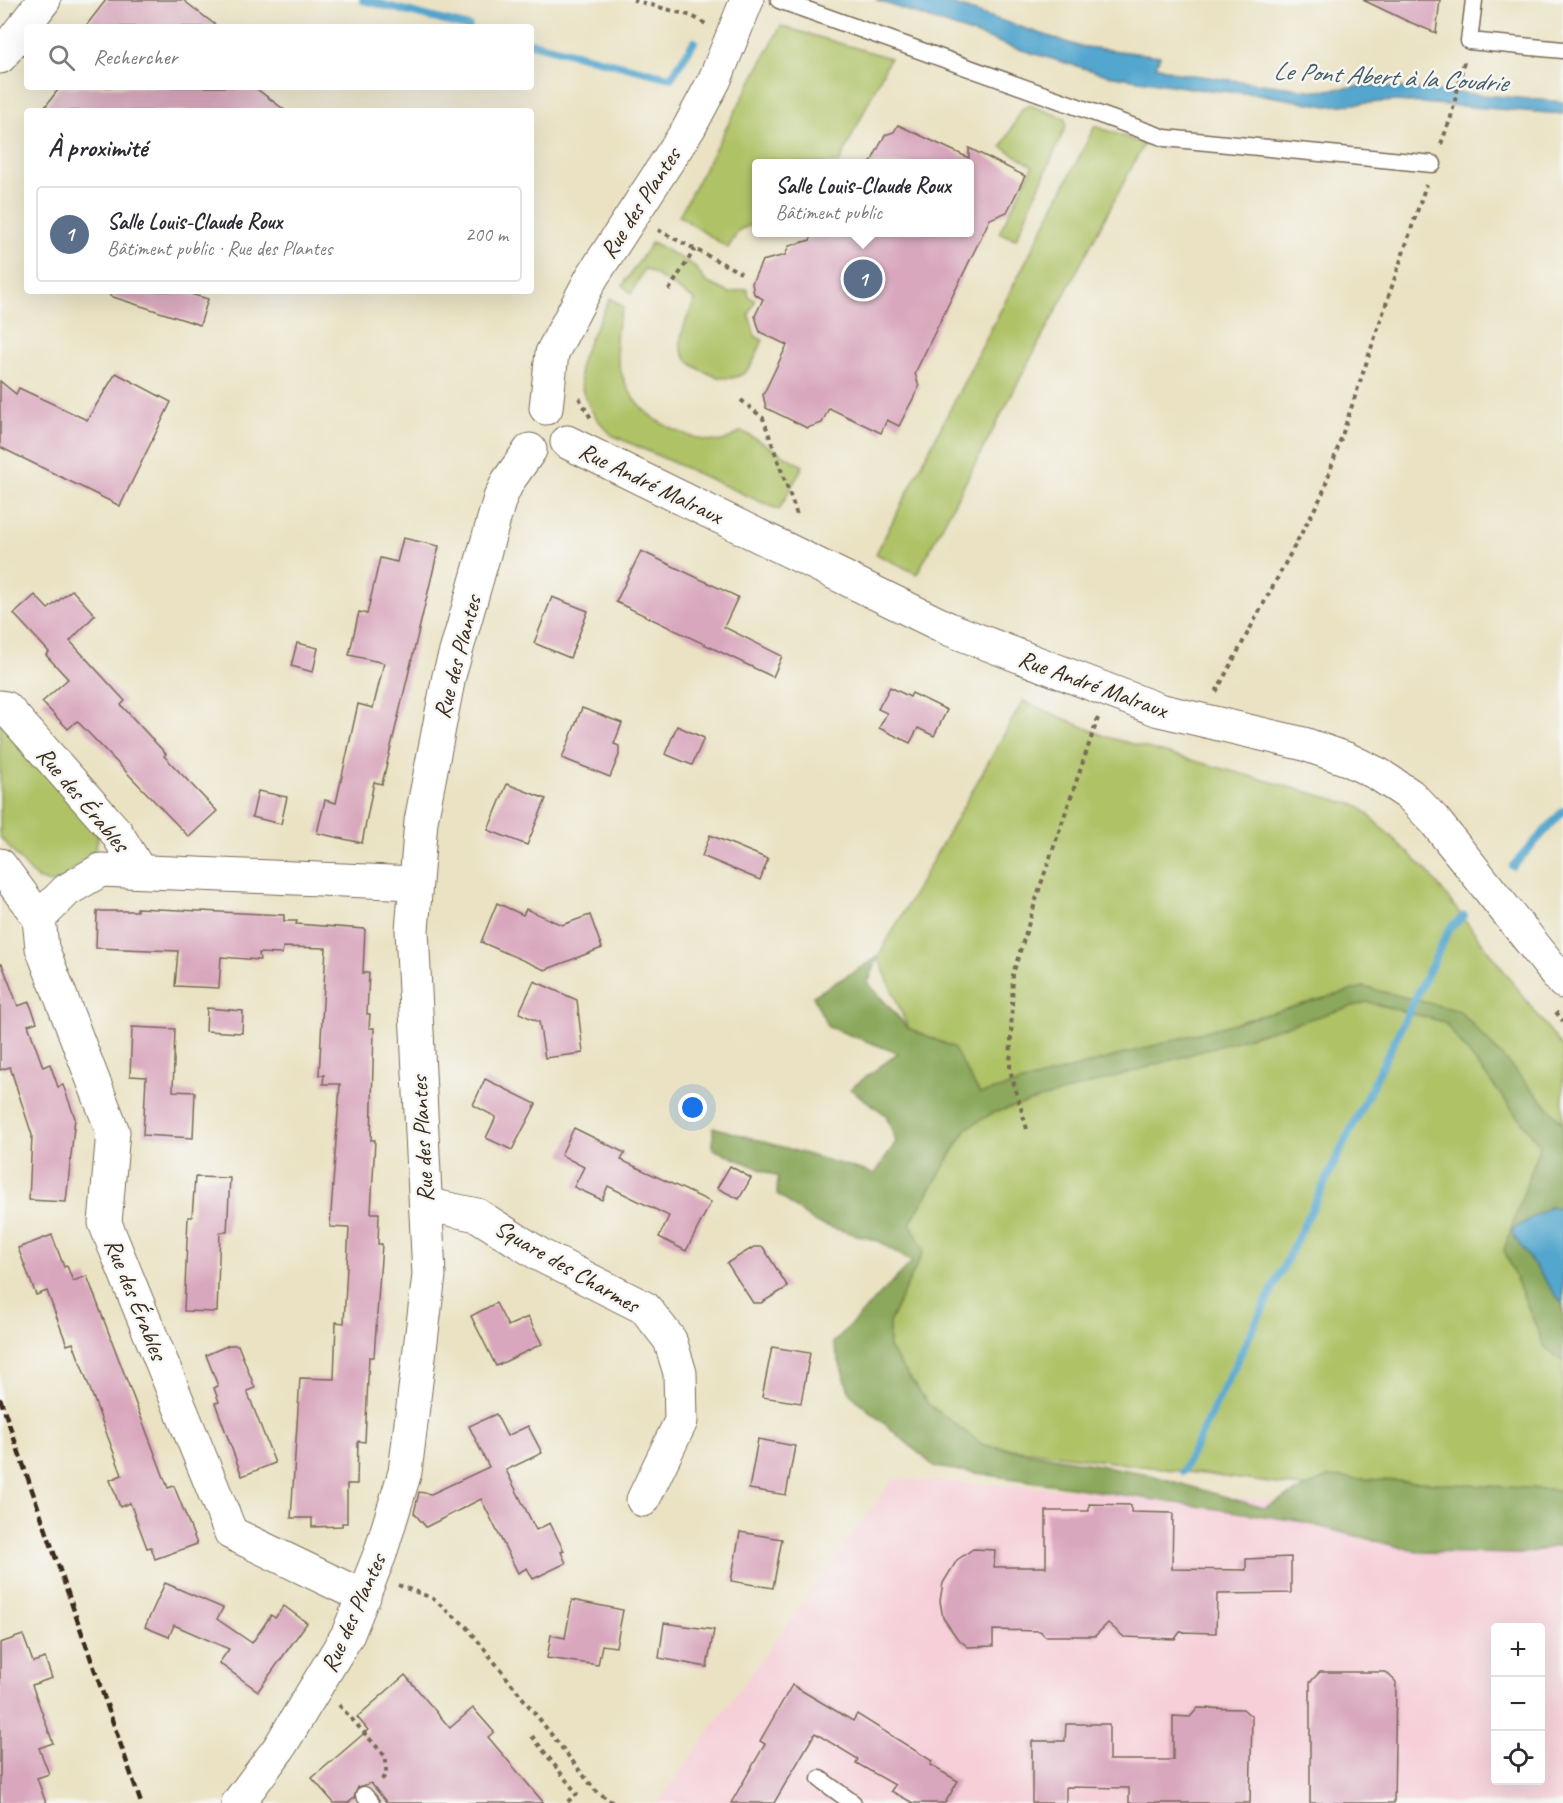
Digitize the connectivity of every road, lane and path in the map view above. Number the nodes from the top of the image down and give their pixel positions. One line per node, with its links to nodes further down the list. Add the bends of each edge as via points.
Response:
1 (44, 0): 6 (street)
2 (633, 0): 8 (path, via 692,16)
3 (747, 0): 8 (street, Rue des Plantes)
4 (779, 0): 12 (lane, via 1165,138)
5 (1474, 0): 9 (lane, via 1469,41)
6 (25, 24)
7 (24, 26): 10 (street)
8 (733, 38): 19 (street, Rue des Plantes, via 689,128 580,297 552,353)
9 (1563, 50)
10 (0, 57)
11 (1460, 74): 12 (path, via 1451,117)
12 (1433, 164): 26 (path, via 1322,495)
13 (652, 227): 14 (path)
14 (695, 249): 15 (path); 16 (path)
15 (741, 273)
16 (669, 290)
17 (578, 395): 20 (path)
18 (741, 400): 23 (path, via 763,418)
19 (546, 408): 21 (street, via 566,419); 22 (street, via 529,415 524,423 522,432)
20 (594, 425)
21 (567, 442): 22 (street, via 549,455); 24 (street, Rue André Malraux, via 949,629)
22 (531, 450): 29 (street, Rue des Plantes, via 500,498 449,676 421,821)
23 (797, 515)
24 (1109, 692): 26 (street, Rue André Malraux); 32 (path, via 1013,974 1010,1070)
25 (0, 707): 28 (street, Rue des Érables, via 6,708 116,832)
26 (1202, 722): 31 (street, Rue André Malraux, via 1304,744 1347,759 1410,795 1459,849)
27 (0, 865): 30 (street)
28 (139, 870): 29 (street, Rue des Érables); 30 (street, Rue des Érables, via 101,870 67,890)
29 (415, 883): 33 (street, Rue des Plantes, via 412,930)
30 (39, 918): 35 (street, Rue des Érables, via 42,948 113,1132 105,1222 231,1533)
31 (1563, 982)
32 (1027, 1129)
33 (426, 1208): 34 (street, Square des Charmes, via 477,1215 542,1256 645,1308 670,1340 680,1373 681,1421); 35 (street, Rue des Plantes, via 429,1275 408,1450 396,1506)
34 (643, 1500)
35 (368, 1586): 36 (street, Rue des Plantes, via 348,1634); 42 (path, via 432,1598 468,1627 595,1790)
36 (317, 1689): 39 (path, via 339,1706 386,1757 386,1775); 40 (street, Rue des Plantes)
37 (532, 1736): 41 (path, via 577,1794)
38 (820, 1779): 43 (lane)
39 (368, 1799)
40 (238, 1803)
41 (566, 1803)
42 (613, 1803)
43 (853, 1803)

